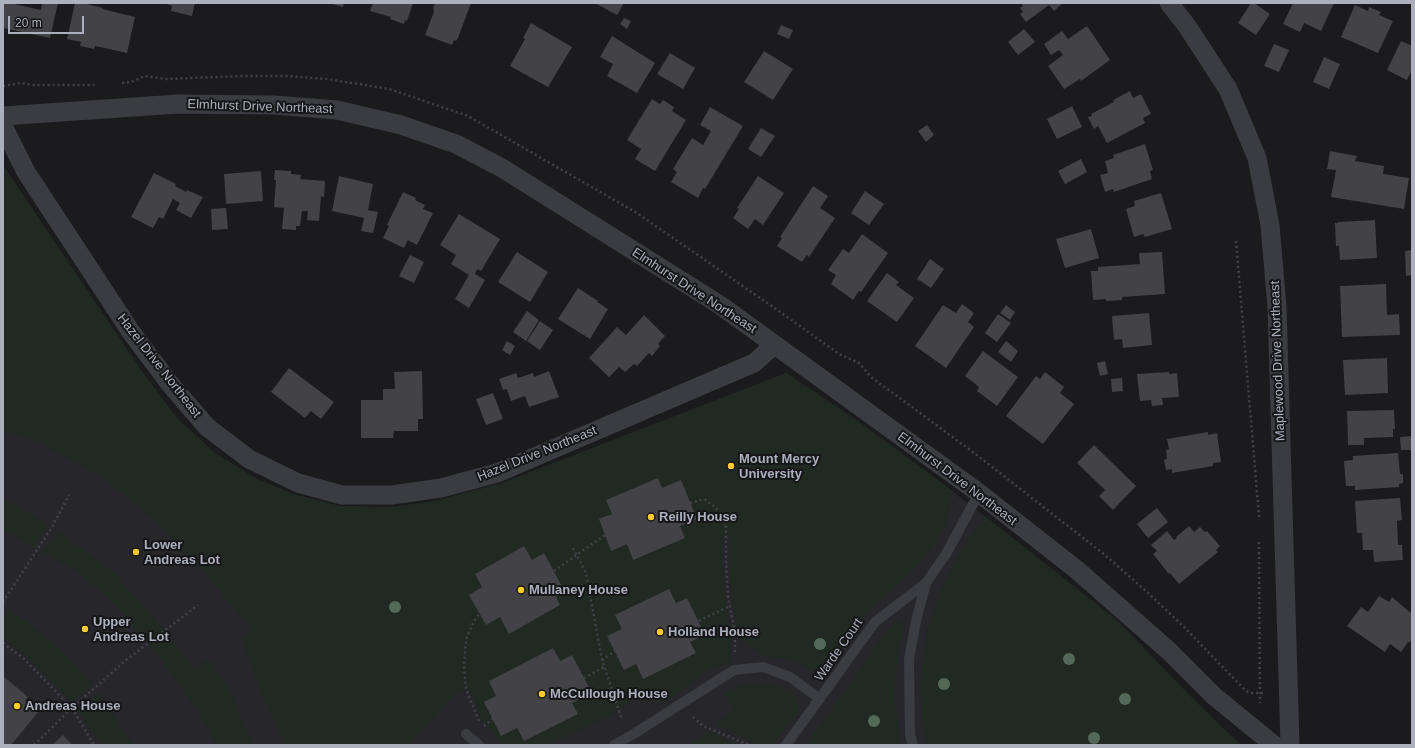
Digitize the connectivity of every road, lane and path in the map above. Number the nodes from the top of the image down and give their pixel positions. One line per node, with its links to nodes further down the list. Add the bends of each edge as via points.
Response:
1 (1169, 3): 42 (street, Maplewood Drive Northeast, via 1228,89 1257,158 1270,225 1277,307)
2 (3, 116): 5 (street, Elmhurst Drive Northeast, via 178,104 274,105 337,110 401,125 456,144 502,168 720,305)
3 (3, 126): 5 (street, Hazel Drive Northeast, via 26,172 131,332 170,384 207,427 249,459 298,484 342,495 392,495 441,488 497,473 754,363)
4 (1236, 241): 9 (path)
5 (774, 345): 6 (street, Elmhurst Drive Northeast)
6 (979, 493): 15 (lane, via 946,554); 31 (street, Elmhurst Drive Northeast, via 1077,570 1169,651 1214,696)
7 (69, 495): 16 (path, via 52,527)
8 (690, 503): 18 (path, via 704,498 715,507 726,525)
9 (1259, 522)
10 (605, 535): 13 (path)
11 (1259, 538): 31 (path)
12 (573, 548): 13 (path)
13 (577, 555): 14 (path); 23 (path, via 586,573)
14 (554, 571)
15 (926, 583): 27 (lane, Warde Court, via 875,622); 40 (lane, via 909,659 910,734)
16 (3, 602)
17 (198, 605): 29 (path, via 125,661)
18 (730, 606): 20 (path); 25 (path, via 735,633)
19 (480, 613): 30 (path, via 466,639 466,689 483,727)
20 (699, 622)
21 (3, 643): 29 (path, via 23,658)
22 (615, 652): 23 (path)
23 (602, 660): 24 (path)
24 (604, 668): 26 (path); 33 (path)
25 (734, 670): 27 (lane, via 763,667 790,677); 28 (lane)
26 (584, 678)
27 (820, 699): 39 (lane, Warde Court)
28 (680, 704): 33 (lane); 38 (path, via 703,726)
29 (72, 708): 34 (path); 35 (path)
30 (493, 719)
31 (1258, 732): 41 (street, Elmhurst Drive Northeast)
32 (466, 734): 36 (lane)
33 (628, 737): 37 (lane)
34 (34, 745)
35 (94, 745)
36 (479, 745)
37 (614, 745)
38 (749, 745)
39 (786, 745)
40 (913, 745)
41 (1274, 745)
42 (1290, 745)

